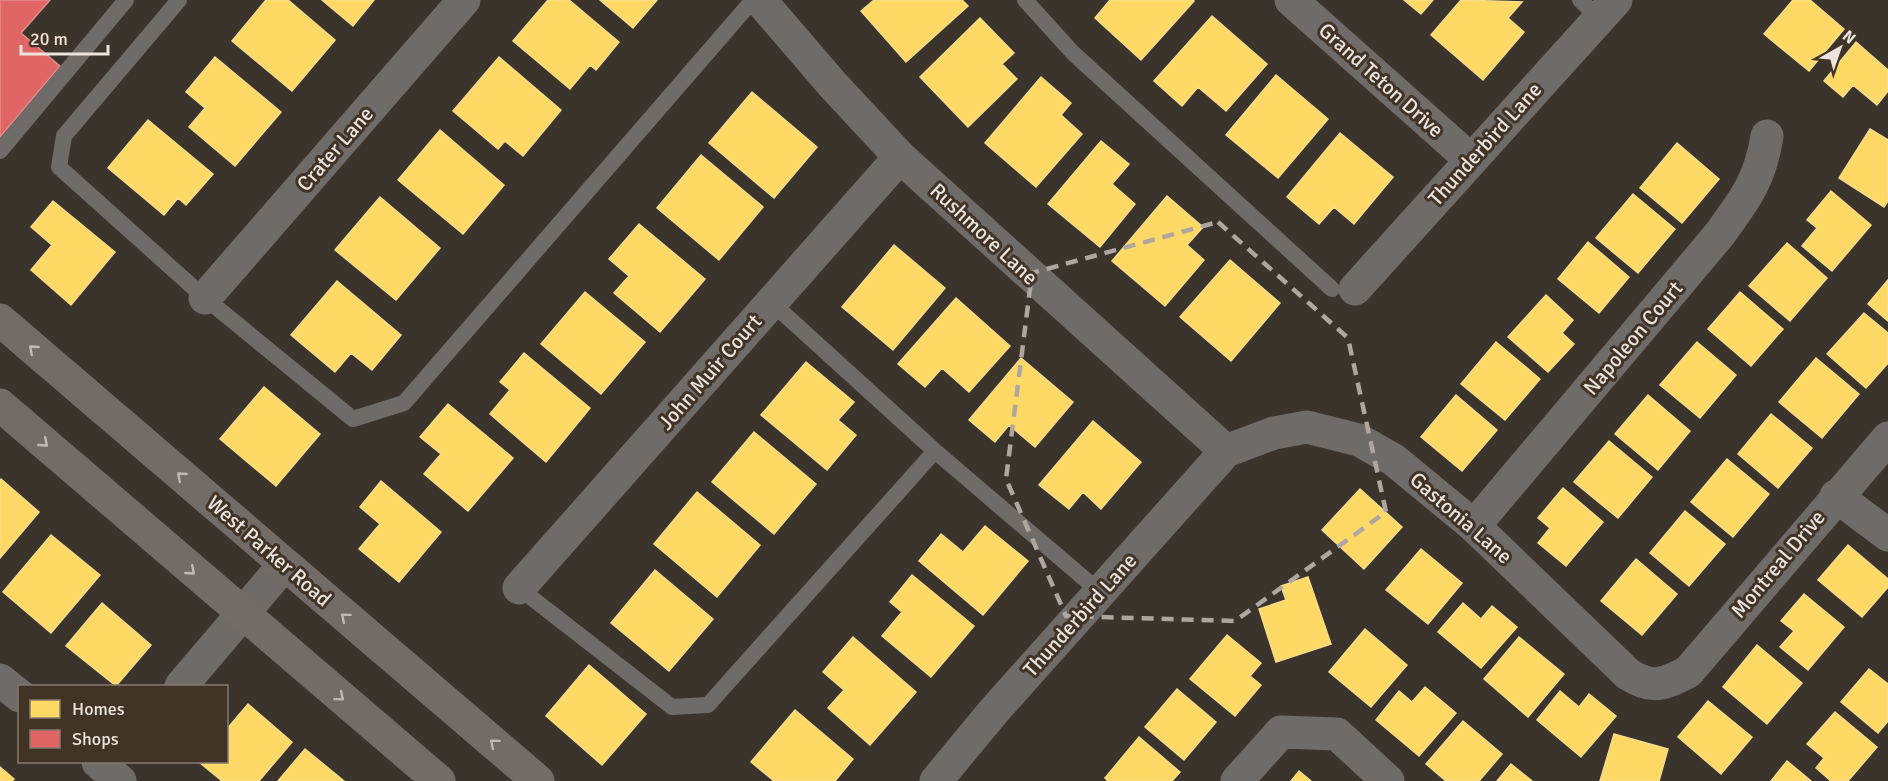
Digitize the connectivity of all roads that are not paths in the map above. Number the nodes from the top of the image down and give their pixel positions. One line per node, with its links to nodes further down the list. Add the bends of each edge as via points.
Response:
1 (126, 0): 10 (lane)
2 (179, 0): 14 (lane, via 64,136 59,167)
3 (464, 0): 14 (street, Crater Lane)
4 (753, 0): 14 (lane, via 404,403 354,419)
5 (760, 0): 11 (street, Rushmore Lane)
6 (1025, 0): 13 (lane, via 1072,53)
7 (1291, 0): 12 (street, Grand Teton Drive)
8 (1598, 6): 12 (street, Thunderbird Lane)
9 (1767, 136): 22 (street, Napoleon Court, via 1763,165 1719,236)
10 (0, 151)
11 (900, 157): 15 (street, John Muir Court); 20 (street, Rushmore Lane)
12 (1470, 159): 13 (street, Thunderbird Lane)
13 (1343, 289)
14 (205, 298)
15 (771, 303): 19 (lane); 25 (street, John Muir Court)
16 (0, 320): 24 (main road, West Parker Road, one-way to 16)
17 (0, 405): 27 (main road, one-way to 27)
18 (1888, 438): 21 (street, Montreal Drive)
19 (935, 451): 25 (lane, via 708,705 672,707); 26 (lane)
20 (1226, 451): 22 (street, Gastonia Lane, via 1274,433 1307,427 1327,430 1359,440 1394,460); 26 (street, Thunderbird Lane)
21 (1836, 496): 23 (street); 29 (street, Montreal Drive, via 1688,672)
22 (1474, 526): 29 (street, Gastonia Lane, via 1628,674 1642,684)
23 (1888, 535)
24 (284, 565): 27 (street); 33 (main road, West Parker Road, one-way to 24)
25 (519, 588)
26 (1100, 592): 34 (street, Thunderbird Lane)
27 (242, 615): 30 (street); 32 (main road, one-way to 32)
28 (0, 680): 31 (street)
29 (1664, 684)
30 (183, 685)
31 (18, 694)
32 (439, 781)
33 (538, 781)
34 (936, 781)
35 (1237, 781): 36 (street, via 1281,732 1337,734)
36 (1388, 781)

